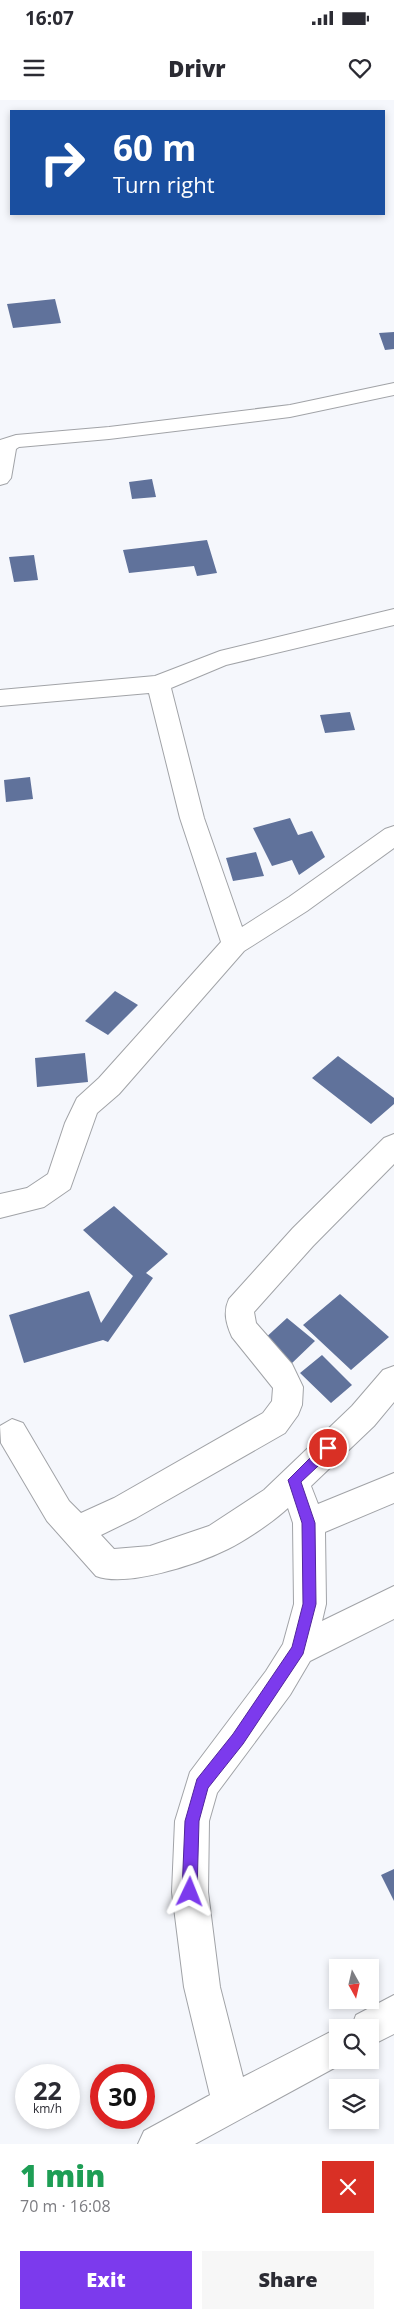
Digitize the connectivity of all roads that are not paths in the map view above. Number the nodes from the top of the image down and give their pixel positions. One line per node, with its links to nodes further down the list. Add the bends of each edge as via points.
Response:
1 (394, 390): 2 (street, via 281,412 16,441 6,445)
2 (0, 478)
3 (394, 617): 4 (street, via 220,659)
4 (158, 684): 5 (street); 7 (street, via 192,818)
5 (0, 698)
6 (394, 836): 7 (street)
7 (235, 944): 9 (street, via 109,1086 87,1106 60,1182 34,1198)
8 (394, 1146): 15 (street, via 303,1237 239,1308 242,1328 282,1374 288,1387 287,1404 274,1423)
9 (0, 1206)
10 (394, 1380): 12 (street, via 363,1416)
11 (12, 1433): 15 (street, via 54,1504)
12 (294, 1480): 14 (street); 15 (street, via 275,1500 218,1538 150,1561 107,1566)
13 (394, 1488): 14 (street)
14 (309, 1523): 17 (street, via 310,1604)
15 (75, 1532)
16 (394, 1602): 17 (street)
17 (298, 1650): 21 (street, via 234,1745 202,1784 192,1821 190,1892 202,1987)
18 (394, 2013): 19 (street)
19 (379, 2022)
20 (329, 2051): 21 (street)
21 (231, 2104): 22 (street)
22 (157, 2144)

